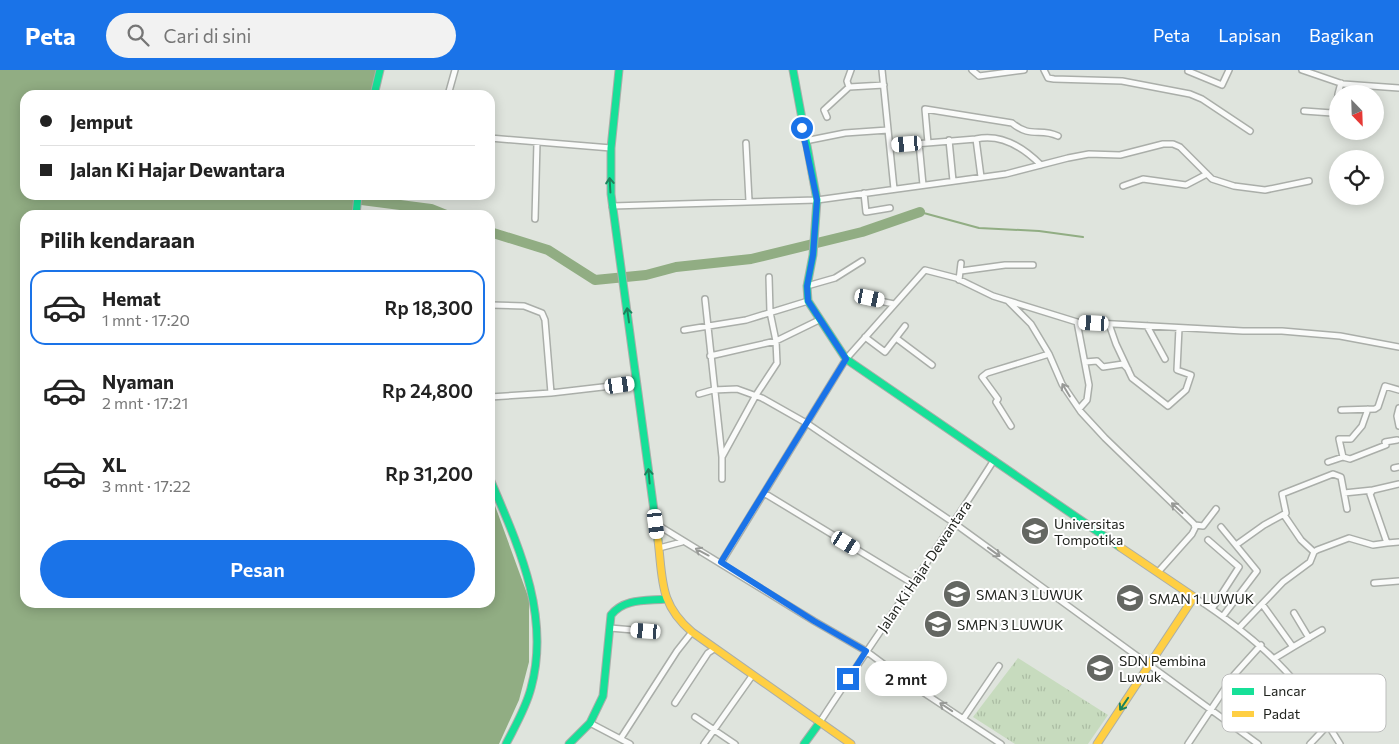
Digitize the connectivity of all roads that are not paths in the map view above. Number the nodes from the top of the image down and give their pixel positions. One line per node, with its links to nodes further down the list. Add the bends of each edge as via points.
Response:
1 (380, 70): 17 (main road)
2 (455, 70): 18 (street)
3 (619, 70): 34 (main road)
4 (794, 70): 28 (main road)
5 (851, 70): 15 (street, via 847,81)
6 (882, 70): 14 (street)
7 (972, 70): 8 (street, via 979,76)
8 (1024, 70)
9 (1044, 70): 23 (street, via 1048,78 1054,80 1122,81 1190,94)
10 (1229, 70): 12 (street, via 1222,85)
11 (1302, 70): 13 (street)
12 (1188, 71)
13 (1341, 83): 16 (street)
14 (884, 85): 15 (street); 22 (street)
15 (849, 87): 21 (street, via 824,110)
16 (1399, 88)
17 (375, 90)
18 (449, 90)
19 (1304, 111): 20 (street)
20 (1329, 113)
21 (827, 117)
22 (888, 130): 28 (street, via 845,133); 33 (street)
23 (1250, 131)
24 (1058, 136): 32 (street, via 1050,132 1034,134 1022,131 1012,123 925,109)
25 (495, 138): 29 (street)
26 (976, 139): 27 (street); 35 (street, via 991,136 1003,139); 37 (street)
27 (949, 140): 32 (street); 38 (street)
28 (805, 141): 44 (main road)
29 (537, 142): 34 (street); 48 (street)
30 (746, 143): 45 (street)
31 (919, 143): 32 (street); 33 (street); 40 (street)
32 (928, 143)
33 (890, 146): 42 (street)
34 (611, 148): 46 (main road, one-way to 34)
35 (1041, 165): 36 (street, via 1089,154 1120,155 1173,144); 37 (street)
36 (1207, 174): 39 (street, via 1219,182 1251,190); 41 (street, via 1186,186 1143,179)
37 (981, 177): 38 (street)
38 (953, 181): 40 (street)
39 (1309, 181)
40 (923, 185): 42 (street)
41 (1123, 186)
42 (894, 189): 43 (street)
43 (864, 192): 44 (street); 47 (street, via 866,212)
44 (817, 200): 45 (street); 55 (main road)
45 (749, 201): 46 (street)
46 (612, 206): 82 (main road, one-way to 46)
47 (890, 208)
48 (535, 219)
49 (862, 261): 55 (street, via 835,278)
50 (961, 263): 52 (street)
51 (1033, 265): 52 (street)
52 (961, 271): 54 (street)
53 (769, 277): 62 (street)
54 (960, 280): 58 (street); 60 (street, via 925,270)
55 (807, 286): 59 (main road)
56 (865, 298): 60 (street)
57 (705, 299): 66 (street)
58 (1006, 300): 64 (street); 75 (street, via 1031,324)
59 (808, 301): 62 (street); 63 (main road)
60 (894, 304): 71 (street)
61 (495, 305): 85 (street, via 524,306 542,313)
62 (770, 312): 66 (street); 73 (street)
63 (819, 320): 73 (street); 77 (main road)
64 (1077, 322): 65 (street); 79 (street)
65 (1109, 324): 68 (street); 81 (street)
66 (708, 326): 70 (street); 76 (street)
67 (905, 326): 72 (street)
68 (1147, 326): 69 (street); 78 (street)
69 (1179, 328): 74 (street, via 1317,333); 81 (street, via 1178,370 1191,375 1186,390 1168,406 1139,385)
70 (684, 330)
71 (865, 337): 72 (street, via 885,352); 77 (street)
72 (896, 338): 80 (street)
73 (776, 342): 76 (street); 87 (street, via 777,363)
74 (1399, 347)
75 (1049, 354): 90 (street, one-way to 75, via 1062,384); 94 (street, via 987,373 982,378 998,399 996,402)
76 (710, 356): 83 (street)
77 (846, 359): 93 (street); 99 (main road)
78 (1165, 359)
79 (1085, 362): 81 (street, via 1098,362 1103,367 1123,364); 90 (street, via 1089,395)
80 (932, 365)
81 (1129, 370)
82 (637, 383): 85 (street); 111 (main road, one-way to 82)
83 (713, 390): 86 (street); 87 (street, via 737,389); 98 (street)
84 (1399, 390): 91 (street, via 1384,386 1378,407)
85 (551, 393): 88 (street)
86 (699, 394)
87 (756, 395): 93 (street); 98 (street)
88 (495, 397)
89 (1399, 408): 95 (street)
90 (1079, 409): 112 (street, one-way to 90)
91 (1368, 409): 92 (street); 97 (street, via 1362,426 1350,439 1339,439)
92 (1341, 410)
93 (808, 424): 105 (street); 110 (street)
94 (1011, 426)
95 (1399, 426)
96 (1397, 440): 97 (street, via 1385,442 1386,445 1365,454)
97 (1343, 457): 100 (street)
98 (722, 458): 101 (street)
99 (994, 460): 110 (street, Jalan Ki Hajar Dewantara); 122 (main road)
100 (1328, 462)
101 (722, 479)
102 (1399, 484): 103 (street)
103 (1373, 490): 106 (street); 117 (street, via 1370,497)
104 (495, 491): 161 (main road, via 523,559 536,611 534,673 528,699)
105 (764, 493): 121 (street); 125 (street)
106 (1344, 493): 108 (street); 109 (street, via 1341,477 1326,476 1282,494 1287,511)
107 (1216, 509): 112 (street, via 1203,526)
108 (1347, 509)
109 (1284, 515): 118 (street); 120 (street, via 1300,540)
110 (954, 523): 125 (street, Jalan Ki Hajar Dewantara); 143 (street, one-way to 143)
111 (656, 524): 115 (street); 119 (main road)
112 (1194, 525): 122 (street, via 1192,534)
113 (1221, 527): 118 (street)
114 (1208, 540): 129 (street, via 1239,567)
115 (683, 542): 119 (street); 121 (street, one-way to 115)
116 (1399, 542): 117 (street)
117 (1387, 543): 120 (street, via 1372,545 1349,538)
118 (1236, 545): 131 (street, via 1257,572)
119 (659, 548): 127 (main road)
120 (1314, 552): 128 (street, via 1310,562 1283,582)
121 (721, 562): 141 (street)
122 (1159, 571): 126 (main road)
123 (1399, 581): 124 (street)
124 (1374, 582)
125 (912, 583): 141 (street, Jalan Ki Hajar Dewantara)
126 (1194, 597): 129 (street); 143 (main road)
127 (666, 599): 133 (main road, via 619,606 611,615); 136 (main road, via 677,619)
128 (1262, 604): 132 (street); 139 (street)
129 (1212, 609): 131 (street)
130 (1294, 613): 137 (street)
131 (1223, 616): 132 (street)
132 (1240, 627): 138 (street)
133 (610, 628): 135 (street); 155 (main road, via 603,696)
134 (1322, 630): 137 (street)
135 (646, 631)
136 (692, 632): 140 (main road); 160 (street)
137 (1310, 638): 139 (street)
138 (1261, 644): 142 (street); 145 (street)
139 (1293, 647): 142 (street)
140 (714, 649): 147 (main road); 149 (street, via 708,653)
141 (866, 651): 153 (street, one-way to 141); 154 (street, Jalan Ki Hajar Dewantara)
142 (1275, 658): 146 (street)
143 (1150, 664): 150 (street); 169 (main road, one-way to 169)
144 (999, 666): 153 (street)
145 (1236, 674)
146 (1288, 674)
147 (752, 676): 154 (main road); 156 (street)
148 (1222, 695): 150 (street)
149 (675, 703)
150 (1212, 710): 152 (street); 170 (street)
151 (696, 717): 156 (street)
152 (1222, 717)
153 (963, 718): 168 (street)
154 (820, 722): 166 (main road); 167 (main road)
155 (590, 723): 160 (street); 162 (main road)
156 (715, 730): 164 (street); 165 (street)
157 (1242, 732): 171 (street)
158 (1319, 732): 172 (street)
159 (1332, 732): 173 (street)
160 (621, 738): 163 (street)
161 (506, 744)
162 (569, 744)
163 (630, 744)
164 (704, 744)
165 (735, 744)
166 (804, 744)
167 (852, 744)
168 (1001, 744)
169 (1097, 744)
170 (1188, 744)
171 (1258, 744)
172 (1310, 744)
173 (1340, 744)

